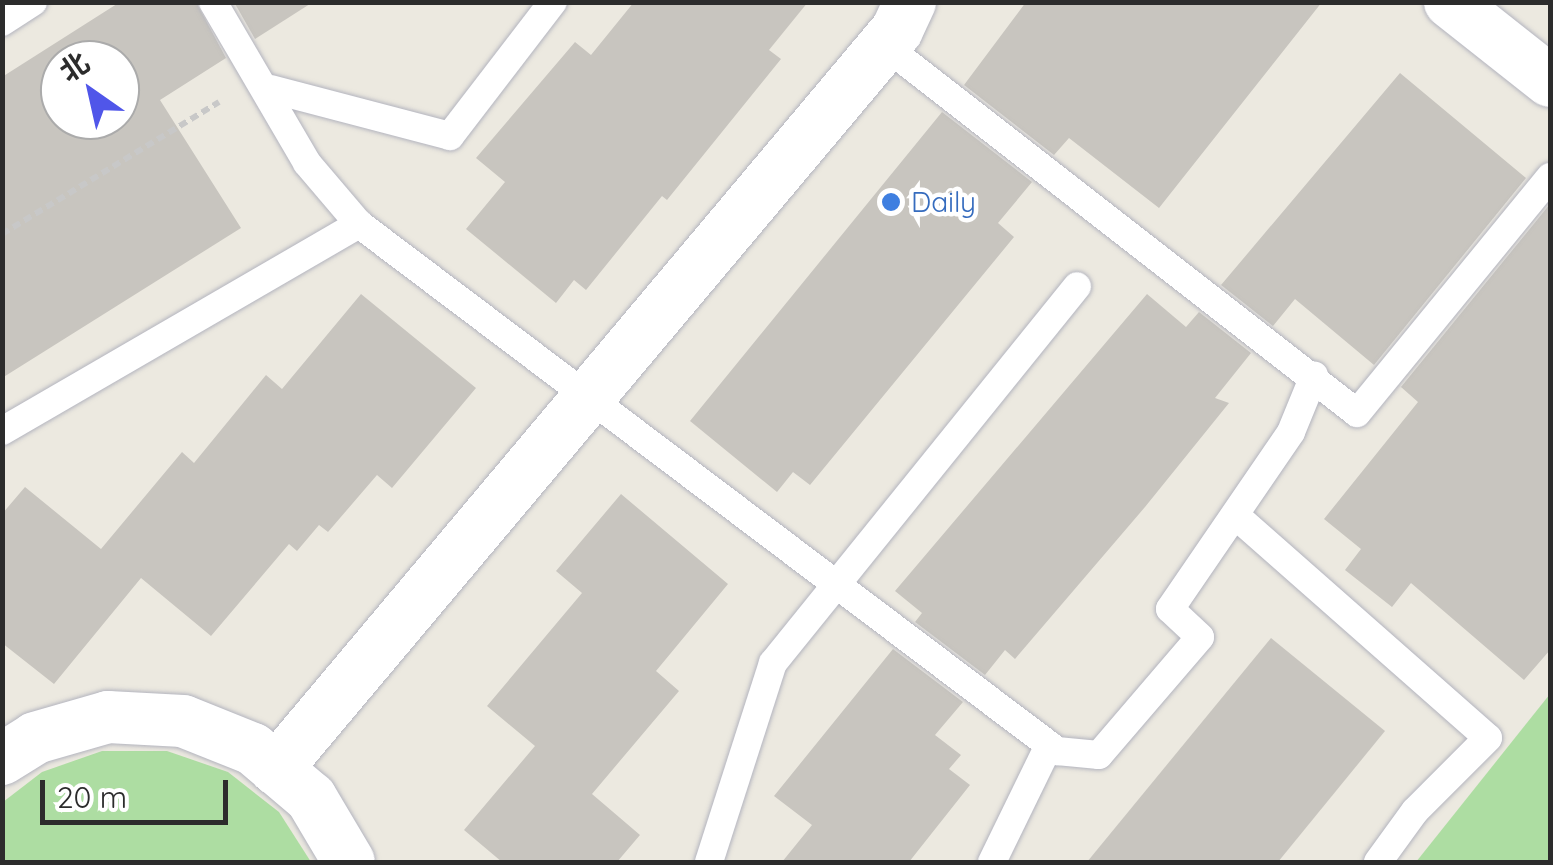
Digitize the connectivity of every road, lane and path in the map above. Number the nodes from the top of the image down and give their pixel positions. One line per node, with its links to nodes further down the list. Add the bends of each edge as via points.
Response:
1 (33, 2): 5 (lane)
2 (213, 2): 8 (lane)
3 (553, 2): 8 (lane, via 450,136)
4 (1450, 2): 7 (street)
5 (2, 22)
6 (897, 24): 13 (lane); 14 (street)
7 (1550, 81)
8 (270, 89): 10 (lane, via 308,163); 11 (path, via 222,100)
9 (1550, 178): 13 (lane, via 1357,412)
10 (360, 224): 14 (lane); 15 (lane)
11 (2, 234)
12 (1077, 286): 17 (lane)
13 (1314, 376): 16 (lane, via 1291,432)
14 (586, 398): 17 (lane); 20 (street)
15 (2, 431)
16 (1235, 515): 18 (lane, via 1170,609 1200,638 1100,755); 24 (lane, via 1488,738 1415,811)
17 (832, 583): 18 (lane); 22 (lane, via 773,663)
18 (1049, 745): 23 (lane)
19 (2, 759): 20 (street, via 35,738 108,717 183,721 253,749)
20 (276, 768): 21 (street, via 310,798)
21 (349, 862)
22 (708, 862)
23 (992, 862)
24 (1378, 862)

